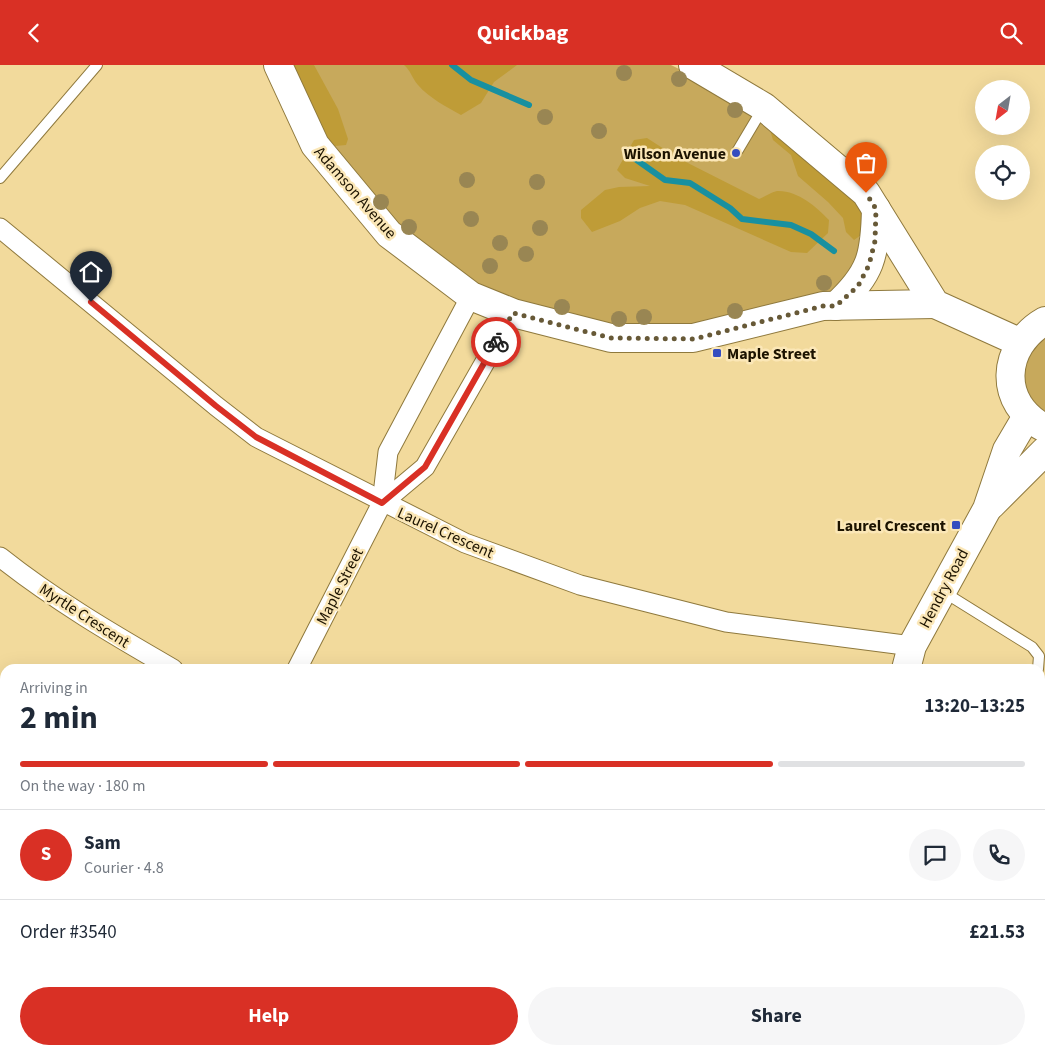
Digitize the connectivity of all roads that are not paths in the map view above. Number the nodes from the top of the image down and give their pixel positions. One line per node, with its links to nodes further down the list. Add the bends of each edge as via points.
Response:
1 (97, 65): 6 (lane)
2 (278, 65): 9 (street, Adamson Avenue, via 315,145 389,234)
3 (693, 65): 4 (street)
4 (764, 107): 5 (lane); 7 (street, via 866,193)
5 (738, 149)
6 (0, 178)
7 (876, 209): 10 (street); 11 (street, via 875,241 869,265 858,286)
8 (0, 228): 17 (street, Laurel Crescent, via 256,437)
9 (471, 296): 12 (street, Adamson Avenue); 17 (street, Maple Street, via 388,452)
10 (935, 304): 11 (street, Adamson Avenue); 14 (street)
11 (836, 306): 12 (street, Adamson Avenue, via 823,306 694,339 611,338)
12 (513, 313): 17 (street, Maple Street, via 425,467)
13 (1045, 321): 14 (street, via 1032,328)
14 (1019, 342): 15 (street, via 1011,360 1010,380 1015,399)
15 (1036, 422): 18 (street, Hendry Road, via 1007,450)
16 (1045, 451): 18 (street, Hendry Road)
17 (382, 503): 21 (street, Laurel Crescent, via 465,543 580,585 726,622); 23 (street, Maple Street)
18 (987, 509): 20 (street, Hendry Road)
19 (0, 557): 22 (street, Myrtle Crescent, via 110,633)
20 (941, 591): 21 (street, Hendry Road); 24 (lane, via 1032,647 1039,656)
21 (909, 657)
22 (164, 664)
23 (300, 664)
24 (1038, 664)

